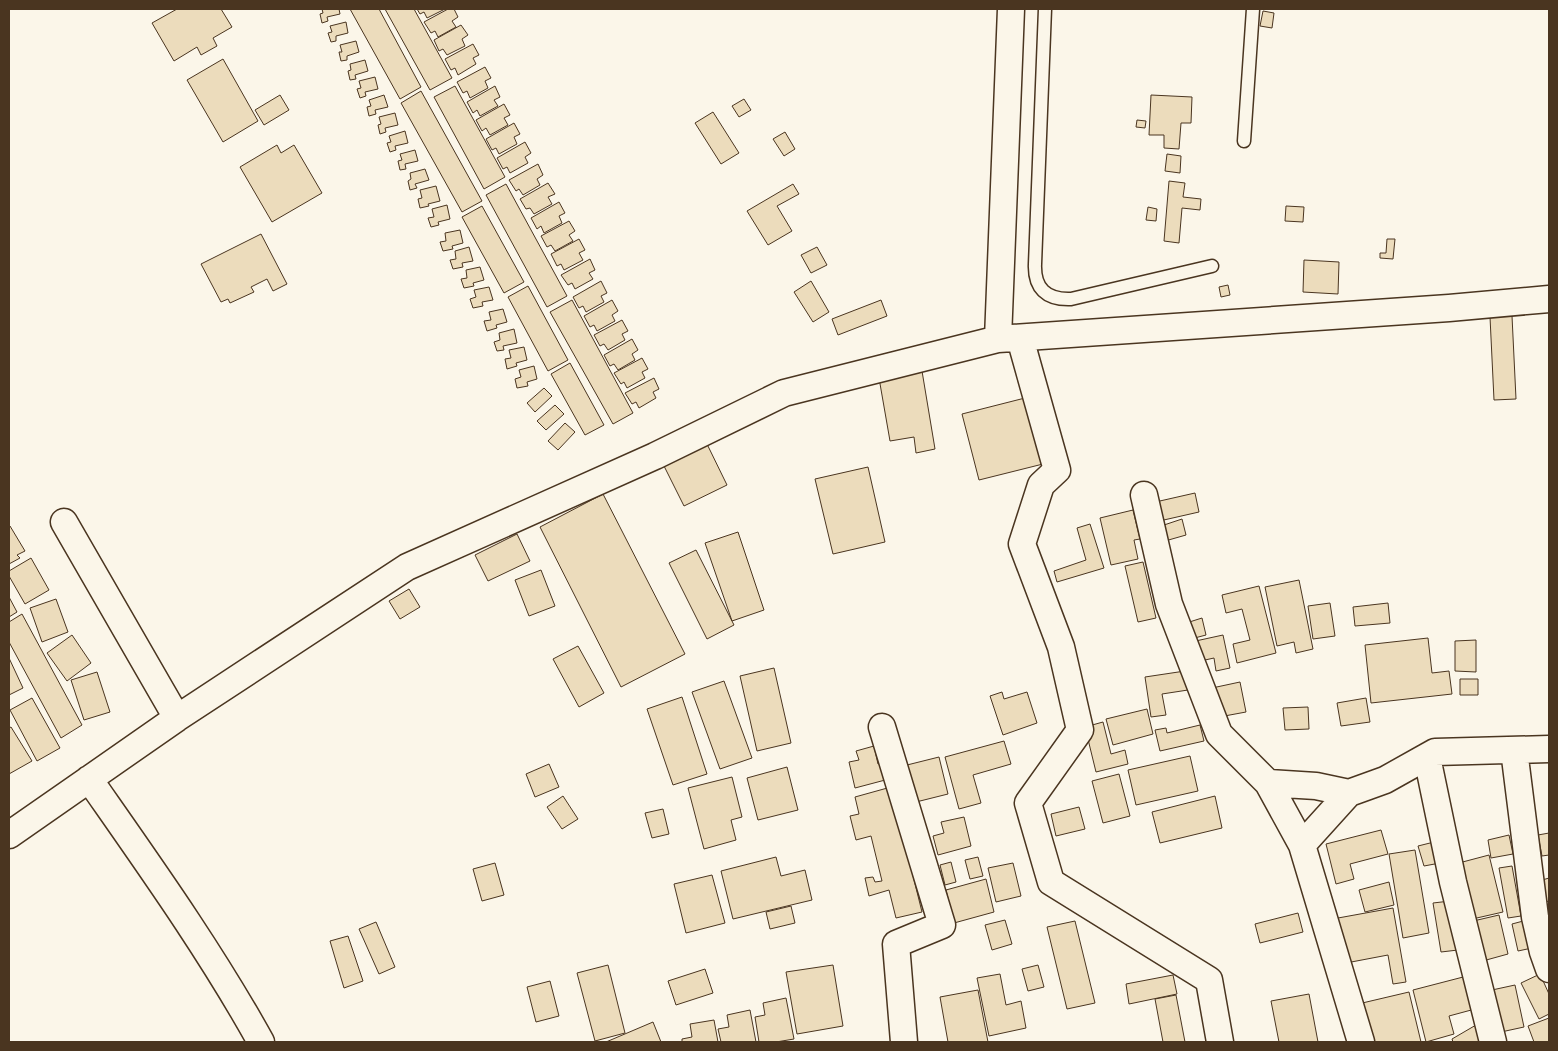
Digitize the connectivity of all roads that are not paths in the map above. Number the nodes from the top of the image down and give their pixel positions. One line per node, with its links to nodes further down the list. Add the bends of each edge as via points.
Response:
1 (1011, 9): 7 (street)
2 (1045, 9): 5 (lane, via 1034,264 1038,284 1044,292 1061,300)
3 (1253, 9): 4 (lane)
4 (1244, 142)
5 (1212, 266)
6 (1549, 299): 7 (street)
7 (1009, 338): 10 (street, via 784,393 655,456 407,567); 23 (street, via 1057,470 1041,485 1022,544 1061,647 1080,730 1028,803 1051,882 1208,980)
8 (1144, 495): 16 (street, via 1169,604 1219,734)
9 (64, 522): 10 (street)
10 (177, 718): 15 (street)
11 (882, 727): 22 (street, via 942,925 896,944)
12 (1549, 749): 13 (street)
13 (1514, 750): 14 (street, via 1435,752); 20 (street, via 1536,917)
14 (1427, 757): 17 (street, via 1385,780); 25 (street)
15 (89, 779): 18 (street); 21 (street, via 176,902)
16 (1268, 783): 17 (street, via 1316,786); 19 (street)
17 (1349, 793): 19 (street)
18 (9, 835)
19 (1302, 845): 24 (street)
20 (1549, 969)
21 (261, 1042)
22 (904, 1042)
23 (1220, 1042)
24 (1361, 1042)
25 (1492, 1042)

